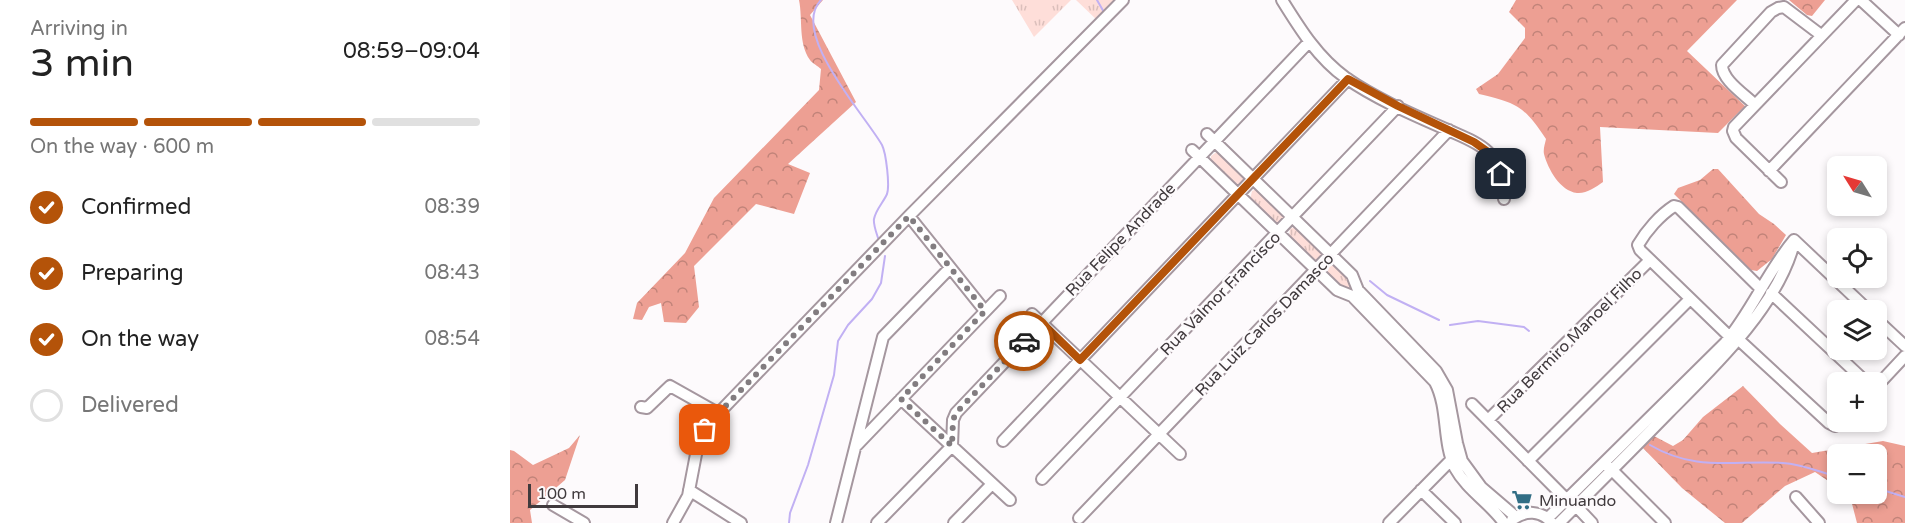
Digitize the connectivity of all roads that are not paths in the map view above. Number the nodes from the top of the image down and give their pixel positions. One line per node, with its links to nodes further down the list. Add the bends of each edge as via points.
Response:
1 (1123, 0): 19 (street)
2 (1282, 0): 7 (street)
3 (1856, 0): 6 (street)
4 (1861, 0): 5 (street)
5 (1902, 31): 14 (street)
6 (1821, 36): 9 (street); 9 (street, via 1784,8 1771,12 1722,65 1726,77)
7 (1309, 42): 8 (street); 12 (street, Rua Felipe Andrade)
8 (1348, 79): 10 (street); 15 (street)
9 (1754, 104): 14 (street, via 1736,123 1734,135)
10 (1398, 106): 11 (street); 20 (street, Rua Valmor Francisco)
11 (1449, 130): 18 (street, via 1488,152 1501,174); 22 (street, Rua Luiz Carlos Damasco)
12 (1211, 138): 13 (street, Rua Felipe Andrade); 15 (street)
13 (1196, 154): 17 (street); 33 (street, Rua Felipe Andrade)
14 (1769, 171): 16 (street)
15 (1253, 179): 17 (street); 20 (street)
16 (1781, 182)
17 (1238, 194): 21 (street); 38 (street)
18 (1504, 199)
19 (909, 216): 24 (street); 46 (street)
20 (1292, 217): 21 (street, Rua Valmor Francisco); 22 (street)
21 (1278, 232): 25 (street); 41 (street, Rua Valmor Francisco)
22 (1331, 254): 25 (street, Rua Luiz Carlos Damasco); 27 (street, via 1352,275)
23 (1650, 260): 26 (street, via 1638,245 1674,206); 29 (street); 47 (street, Rua Bermiro Manoel Filho)
24 (950, 268): 31 (street); 45 (street, via 883,337)
25 (1316, 270): 27 (street, via 1340,292); 50 (street, Rua Luiz Carlos Damasco)
26 (1766, 291): 30 (street, via 1790,257 1794,240); 35 (street); 39 (street)
27 (1355, 293): 55 (street, via 1435,382)
28 (1000, 296): 31 (street)
29 (1690, 299): 35 (street); 56 (street)
30 (1857, 300)
31 (985, 311): 42 (street)
32 (1032, 314): 33 (street)
33 (1041, 322): 38 (street); 53 (street, Rua Felipe Andrade, via 956,413)
34 (1887, 329): 36 (street)
35 (1734, 339): 48 (street); 57 (street)
36 (1905, 346)
37 (1905, 356): 40 (street)
38 (1080, 360): 41 (street); 51 (street)
39 (1855, 372)
40 (1887, 375)
41 (1120, 398): 50 (street); 58 (street, Rua Valmor Francisco)
42 (901, 399): 49 (street); 53 (street)
43 (1472, 404): 47 (street)
44 (641, 407): 46 (street, via 647,408 670,386)
45 (864, 410): 49 (street); 52 (street)
46 (718, 413): 60 (street, via 701,439)
47 (1488, 420): 56 (street)
48 (1827, 422)
49 (877, 424): 52 (street)
50 (1159, 434): 54 (street); 66 (street, Rua Luiz Carlos Damasco)
51 (1003, 441)
52 (856, 446): 73 (street)
53 (952, 446): 59 (street); 74 (street)
54 (1180, 454)
55 (1455, 456): 61 (street); 67 (street); 78 (street, via 1466,484)
56 (1528, 461): 64 (street)
57 (1609, 466): 64 (street); 80 (street)
58 (1042, 480)
59 (992, 484): 63 (street); 75 (street)
60 (689, 490): 71 (street); 72 (street)
61 (1421, 490): 76 (street); 77 (street)
62 (1796, 496): 69 (street)
63 (1010, 500)
64 (1571, 503): 68 (street); 79 (street)
65 (553, 505): 70 (street)
66 (1079, 518)
67 (1513, 520): 68 (street, via 1533,513)
68 (1553, 522)
69 (1817, 522)
70 (584, 523)
71 (672, 523)
72 (740, 523)
73 (836, 523)
74 (877, 523)
75 (954, 523)
76 (1389, 523)
77 (1455, 523)
78 (1504, 523)
79 (1592, 523)
80 (1665, 523)

